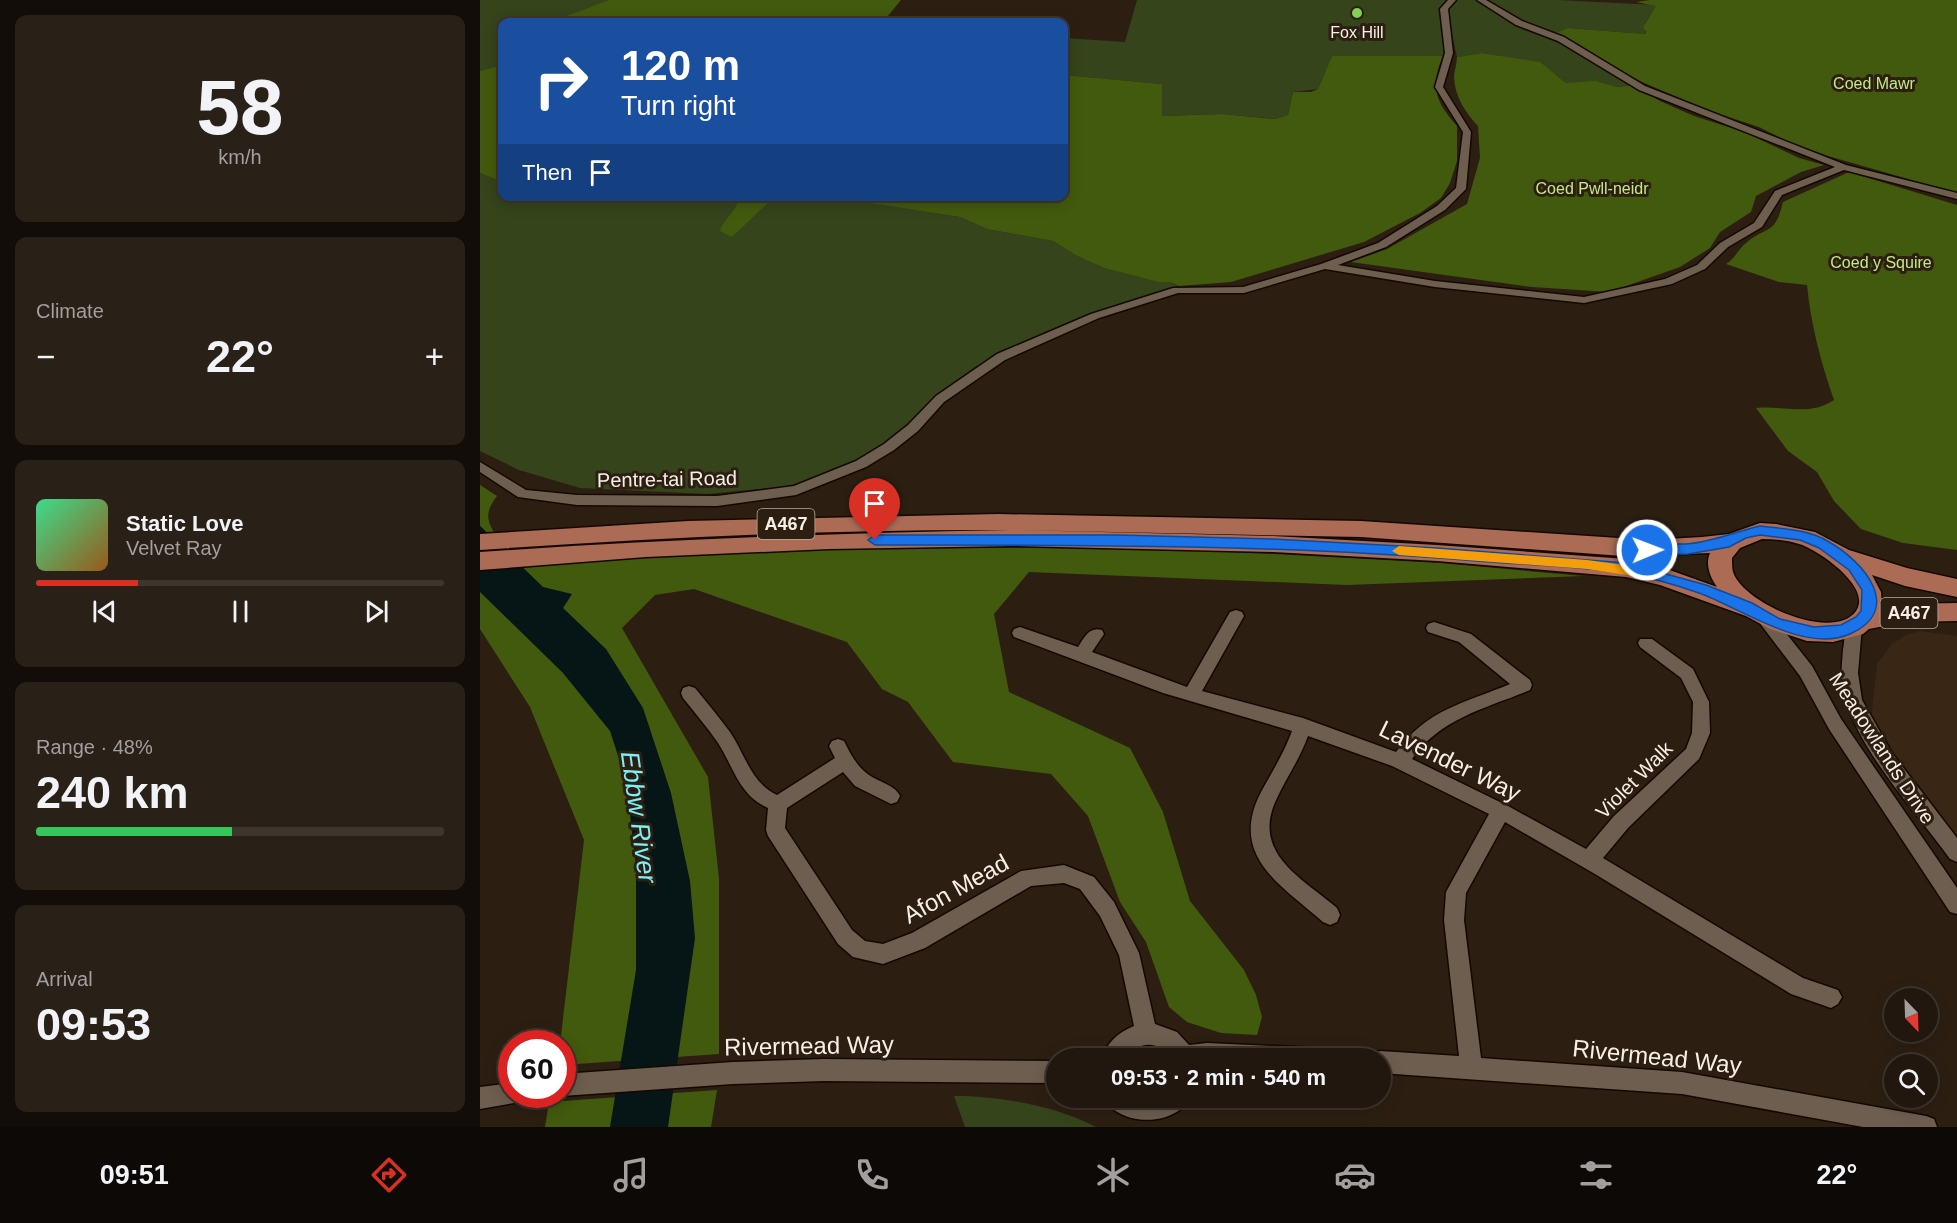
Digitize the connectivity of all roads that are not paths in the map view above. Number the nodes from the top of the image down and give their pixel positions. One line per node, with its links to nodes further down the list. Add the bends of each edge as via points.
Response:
1 (1452, 0): 5 (street, Pentre-tai Road, via 1444,9 1449,53 1439,87 1467,132 1461,189 1441,208 1382,245)
2 (1480, 0): 3 (street, via 1520,23 1561,39 1642,88)
3 (1843, 167): 4 (street); 5 (street, via 1778,193 1758,225 1725,245 1701,267 1668,282 1584,300 1435,284)
4 (1957, 196)
5 (1324, 266): 6 (street, Pentre-tai Road, via 1244,290 1177,290 1095,316 1001,357 940,399 889,447 861,464 796,490 717,501 576,500 523,494)
6 (480, 466)
7 (480, 542): 9 (main road, A467)
8 (1729, 542): 9 (main road, A467, via 1647,550 1437,532 1016,520 770,524); 10 (main road, via 1742,534 1780,531 1802,536); 13 (main road, via 1720,565 1723,577 1730,590)
9 (559, 546): 11 (main road, A467); 13 (main road, A467, via 1013,538 1273,544 1437,553 1626,568 1664,577)
10 (1842, 556): 12 (main road, A467, via 1905,577); 16 (main road, via 1869,590 1868,612)
11 (480, 561)
12 (1957, 588)
13 (1756, 612): 16 (main road, via 1814,633 1832,633); 31 (street, Meadowlands Drive, via 1806,670 1835,724)
14 (1957, 612): 16 (main road, A467, via 1905,613)
15 (1236, 616): 23 (street)
16 (1858, 624): 29 (street, Meadowlands Drive, via 1850,672 1853,699 1899,774)
17 (1434, 628): 25 (street, via 1465,638 1524,685 1453,712 1428,726 1412,741)
18 (1020, 633): 21 (street, Lavender Way)
19 (1096, 634): 21 (street)
20 (1646, 643): 30 (street, Violet Walk, via 1688,674 1701,702 1701,733 1693,754 1621,822)
21 (1082, 654): 23 (street, Lavender Way)
22 (689, 693): 27 (street, via 725,739 758,796)
23 (1191, 695): 24 (street, Lavender Way)
24 (1303, 725): 25 (street, Lavender Way); 32 (street, via 1290,759 1267,795 1259,819 1259,835 1274,866)
25 (1400, 762): 28 (street, Lavender Way)
26 (891, 796): 27 (street, via 861,780 841,753)
27 (778, 804): 34 (street, Afon Mead, via 775,830 845,937 860,950 883,954 918,941 1028,877 1064,874 1087,883 1107,909 1129,953)
28 (1500, 813): 30 (street, Lavender Way); 38 (street, via 1456,892 1454,920)
29 (1957, 853)
30 (1588, 861): 33 (street, Lavender Way, via 1798,987)
31 (1957, 905)
32 (1330, 915)
33 (1831, 997)
34 (1146, 1033): 35 (street, via 1134,1036); 36 (street, via 1170,1039)
35 (1119, 1048)
36 (1177, 1048)
37 (1391, 1063): 38 (street, Rivermead Way)
38 (1471, 1067): 46 (street, Rivermead Way, via 1682,1083)
39 (1046, 1072): 40 (street, Rivermead Way, via 824,1070)
40 (576, 1084)
41 (498, 1096): 42 (street)
42 (480, 1098)
43 (1124, 1108): 45 (street)
44 (1168, 1108): 45 (street)
45 (1144, 1122)
46 (1926, 1127)

